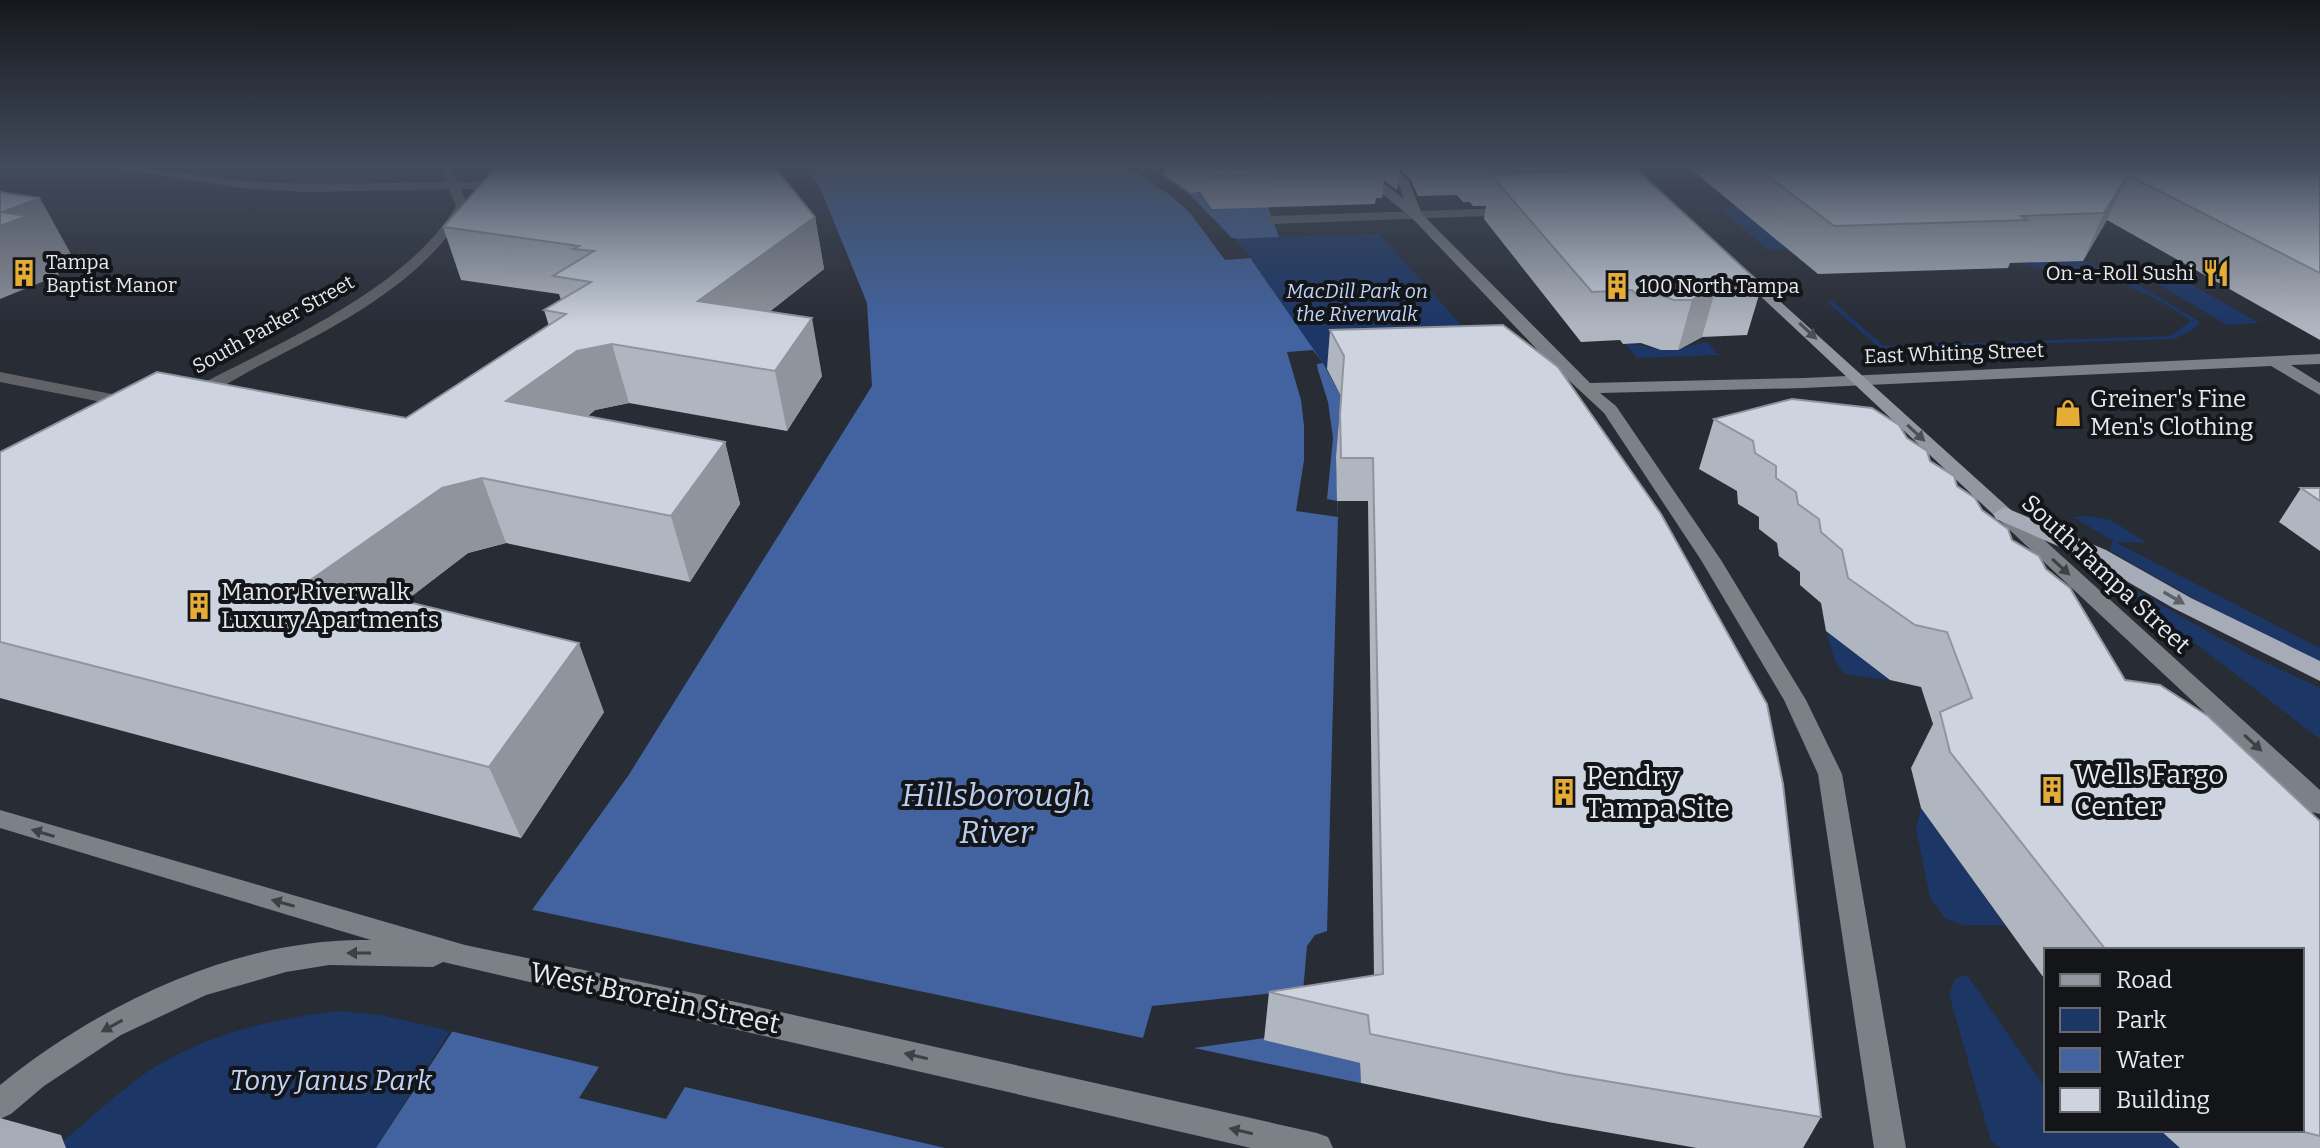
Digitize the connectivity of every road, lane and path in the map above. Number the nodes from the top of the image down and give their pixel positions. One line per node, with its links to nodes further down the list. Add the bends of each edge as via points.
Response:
1 (455, 219): 12 (street, South Parker Street, via 404,273 340,314)
2 (1314, 219): 4 (street)
3 (1419, 219): 10 (street, via 1553,358)
4 (1273, 220)
5 (1729, 258): 9 (main road, South Tampa Street, one-way to 9)
6 (2320, 359): 7 (street, East Whiting Street)
7 (2275, 362): 9 (street, East Whiting Street); 11 (street)
8 (0, 377): 13 (street)
9 (1860, 379): 10 (street, East Whiting Street); 14 (main road, South Tampa Street, one-way to 14)
10 (1589, 388): 23 (street, via 1610,410 1746,616 1830,774)
11 (2320, 390)
12 (177, 402)
13 (151, 407)
14 (2004, 514): 15 (highway, one-way to 15, via 2098,555); 16 (street, South Tampa Street, one-way to 16)
15 (2320, 672)
16 (2320, 805)
17 (0, 819): 18 (street, West Brorein Street, one-way to 17)
18 (465, 957): 19 (street, one-way to 19, via 331,953 285,960 212,982 125,1018 74,1047); 22 (street, West Brorein Street, one-way to 18)
19 (0, 1104)
20 (0, 1136): 21 (highway)
21 (47, 1148)
22 (1317, 1148)
23 (1890, 1148)

